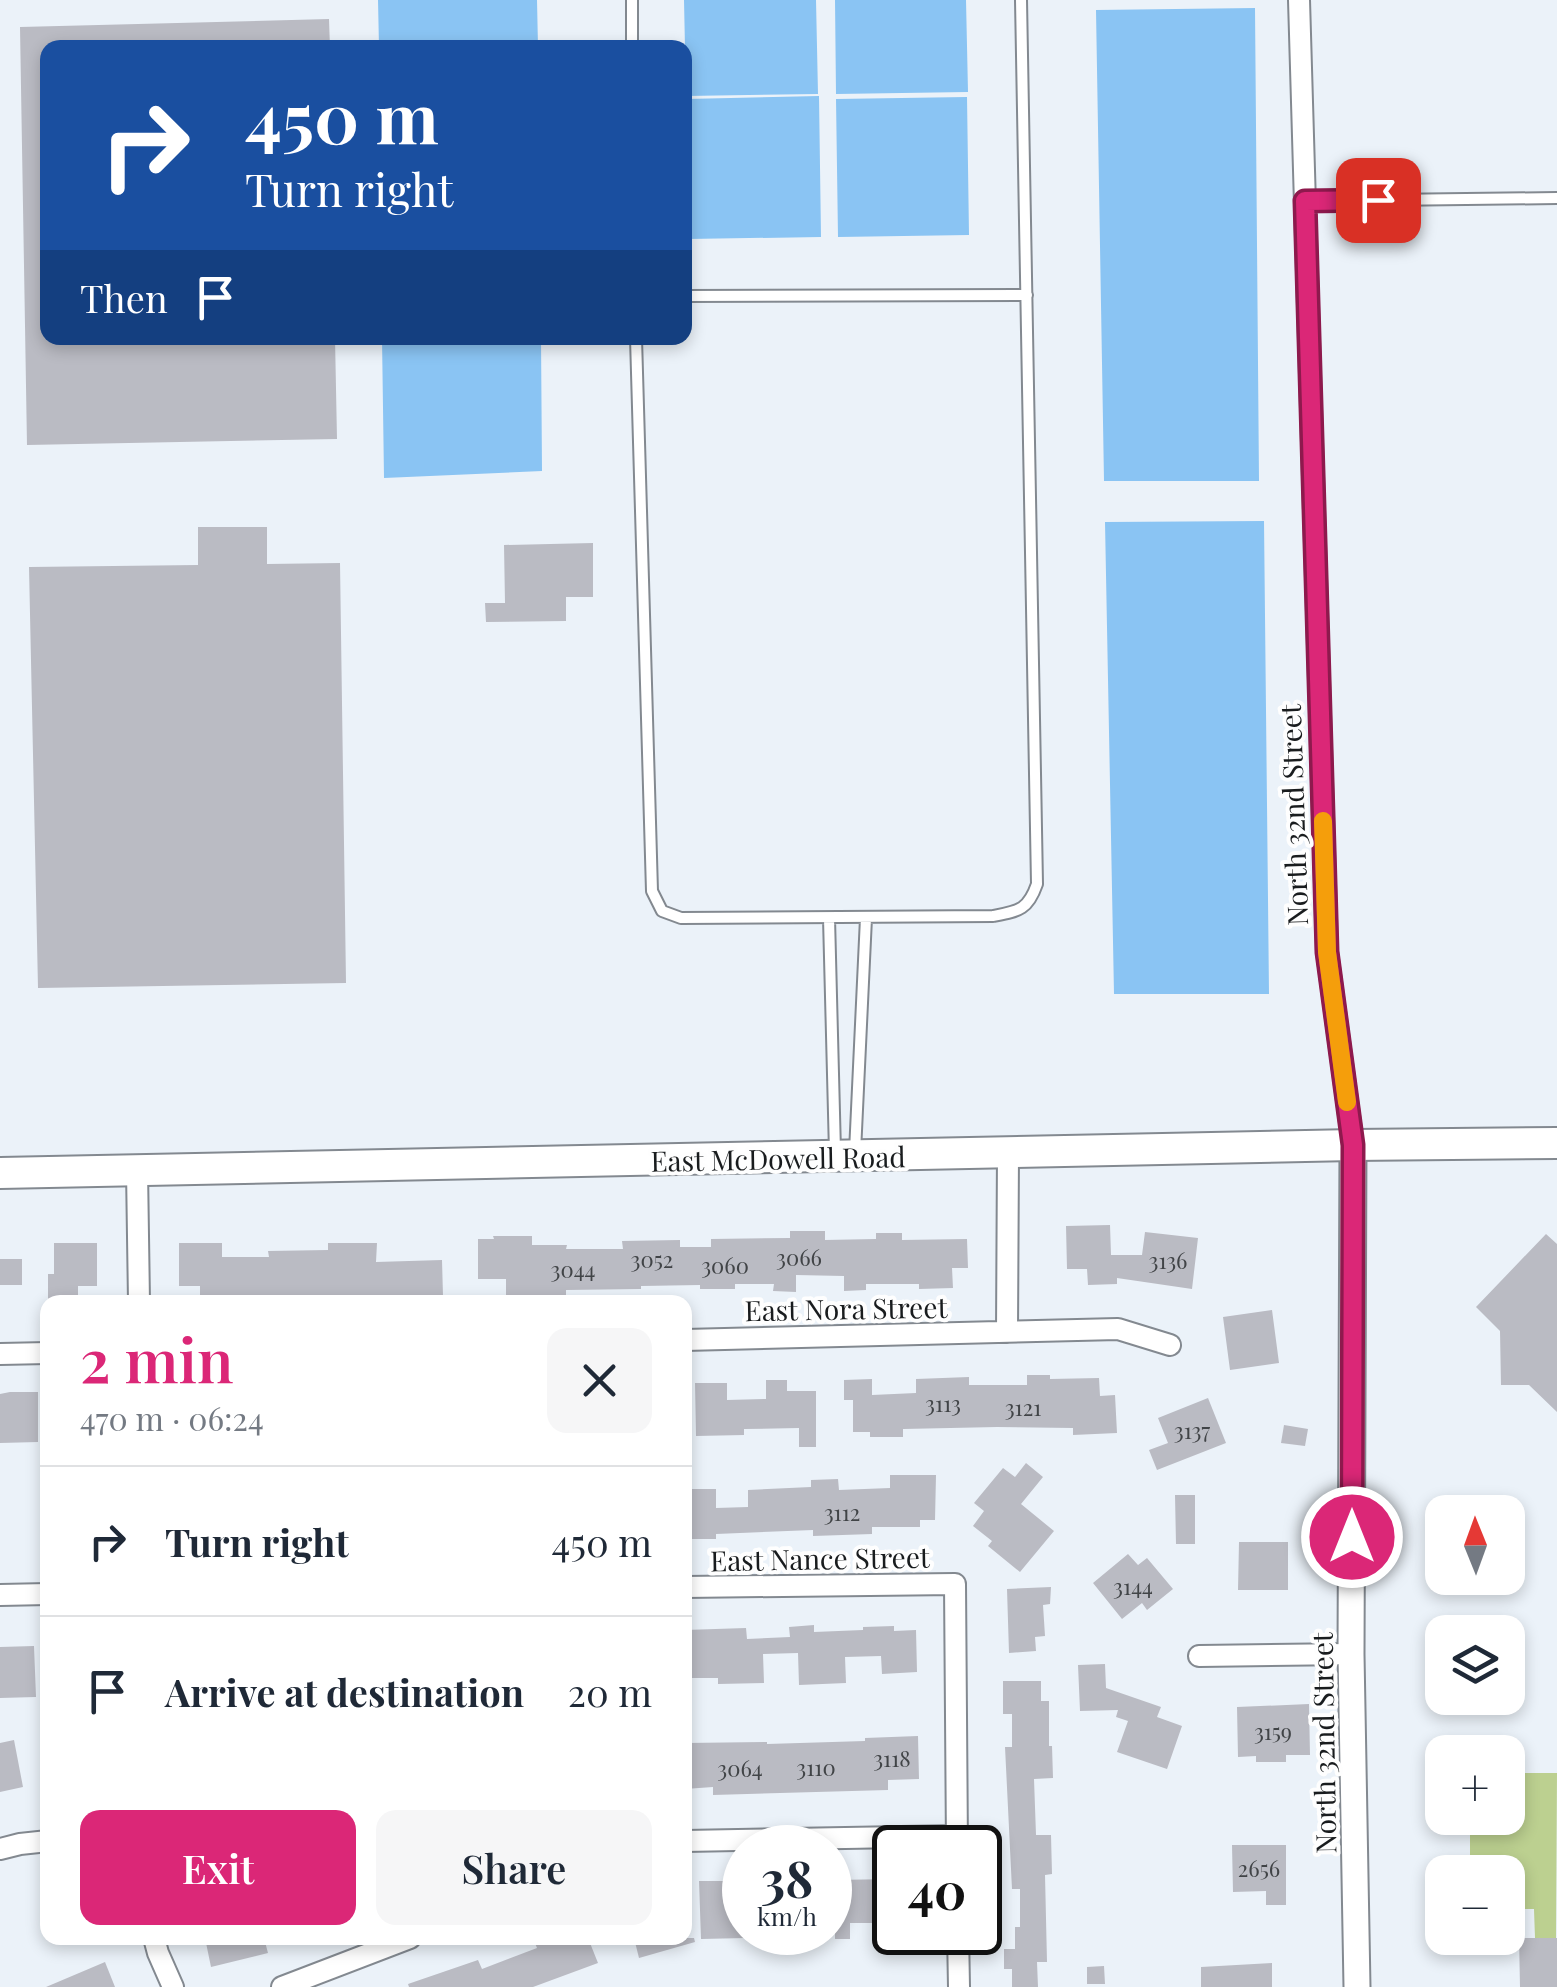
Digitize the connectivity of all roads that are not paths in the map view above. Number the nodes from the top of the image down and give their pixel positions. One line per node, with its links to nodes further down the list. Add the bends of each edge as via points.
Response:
1 (632, 0): 4 (lane)
2 (1021, 0): 7 (lane)
3 (1299, 0): 6 (street, North 32nd Street)
4 (632, 40)
5 (1557, 198): 6 (lane)
6 (1305, 201): 13 (street, North 32nd Street, via 1327,952)
7 (1027, 295): 8 (lane); 11 (lane, via 1037,884 1031,902 1014,912)
8 (692, 296)
9 (636, 345): 10 (lane, via 652,891 662,911 681,918)
10 (828, 918): 11 (lane); 15 (lane)
11 (866, 918): 15 (lane)
12 (1557, 1143): 13 (main road, East McDowell Road)
13 (1353, 1145): 14 (main road, East McDowell Road); 27 (street, North 32nd Street)
14 (1008, 1153): 15 (main road, East McDowell Road); 19 (street)
15 (845, 1156): 16 (main road, East McDowell Road)
16 (137, 1170): 17 (main road, East McDowell Road); 18 (street)
17 (0, 1173)
18 (139, 1295)
19 (1007, 1332): 20 (street, East Nora Street); 21 (street, East Nora Street, via 1118,1329)
20 (692, 1340)
21 (1170, 1345)
22 (0, 1354): 23 (street)
23 (40, 1354)
24 (692, 1587): 29 (street, East Nance Street, via 955,1584)
25 (40, 1594): 26 (street)
26 (0, 1595)
27 (1352, 1654): 28 (street); 40 (street, North 32nd Street)
28 (1199, 1656)
29 (956, 1825)
30 (692, 1841): 32 (street)
31 (40, 1842): 33 (street)
32 (872, 1842)
33 (0, 1849)
34 (156, 1945): 37 (street)
35 (392, 1945): 38 (street)
36 (958, 1955): 39 (street)
37 (173, 1987)
38 (282, 1987)
39 (959, 1987)
40 (1356, 1987)

